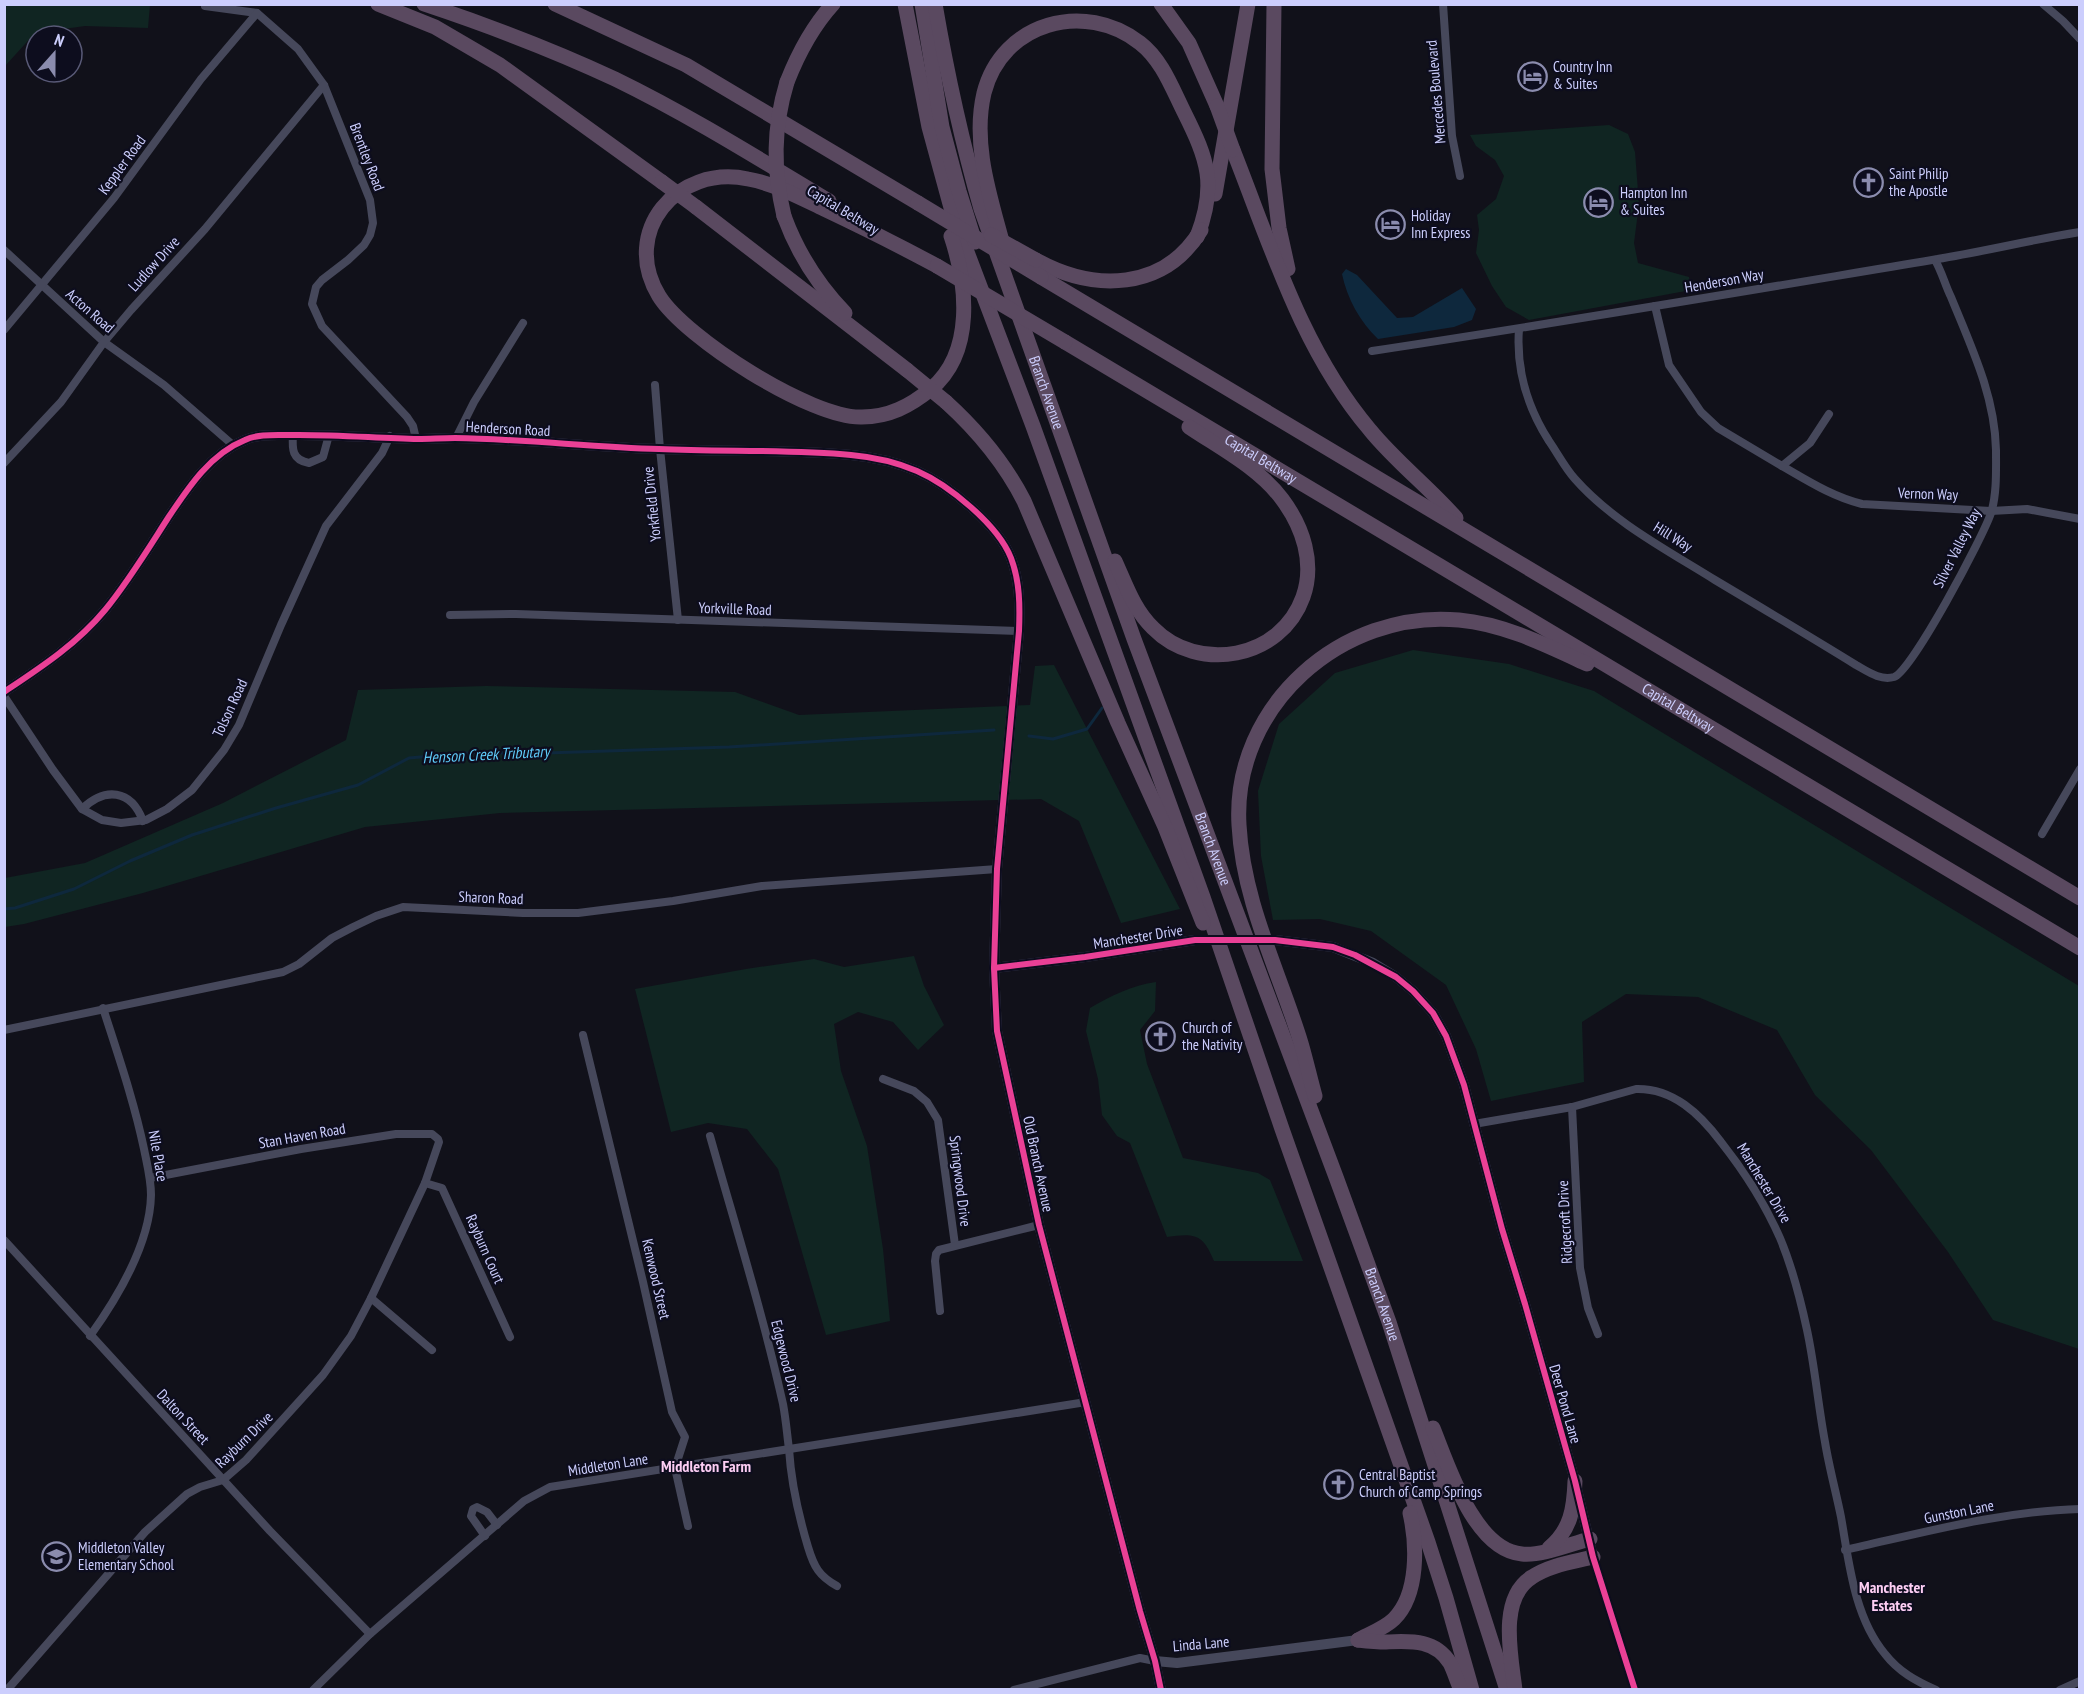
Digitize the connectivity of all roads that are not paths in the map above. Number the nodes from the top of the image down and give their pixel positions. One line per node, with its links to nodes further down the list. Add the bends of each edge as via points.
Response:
1 (378, 4): 35 (highway, bridge, via 435,27 500,65 696,207)
2 (424, 4): 24 (highway, Capital Beltway, via 562,55 636,90)
3 (555, 4): 19 (highway, via 686,65)
4 (833, 4): 35 (highway, bridge, via 808,37 786,82 775,150 777,183 784,216 806,265 843,312)
5 (905, 4): 16 (highway, Branch Avenue)
6 (922, 4): 38 (highway, via 942,127 958,191)
7 (935, 4): 33 (highway, Branch Avenue, via 967,161)
8 (1161, 4): 26 (highway, bridge, via 1189,43)
9 (1248, 4): 21 (highway, via 1213,207)
10 (1443, 4): 18 (street, Mercedes Boulevard, via 1452,136)
11 (2043, 4): 15 (street)
12 (206, 6): 14 (street)
13 (1275, 8): 26 (highway, via 1272,169)
14 (257, 13): 17 (street, Brentley Road, via 298,49); 25 (street, Keppler Road, via 201,79 114,198)
15 (2079, 39)
16 (918, 72): 24 (highway, via 933,170 961,271 964,302 959,340 947,370 937,384 909,405 876,416 843,416 773,386 714,347 667,307 654,285 647,260 654,220 669,199 697,181 730,177 760,181 792,193); 38 (highway, Branch Avenue, via 953,215)
17 (324, 85): 31 (street, Ludlow Drive); 43 (street, Brentley Road, via 370,200 373,223 364,245 322,280 312,304 322,326 407,417)
18 (1460, 176)
19 (917, 198): 21 (highway, bridge, via 1054,269 1088,279 1127,280 1157,272 1172,264); 51 (highway, bridge)
20 (2079, 232): 23 (street, Henderson Way)
21 (1197, 237): 33 (highway, via 1208,193 1205,160 1198,139 1153,55 1122,30 1087,20 1054,22 1022,38 1008,49 991,74 981,127 984,174)
22 (4, 250): 25 (street, Acton Road)
23 (1935, 260): 27 (street, Henderson Way); 49 (street, Silver Valley Way, via 1985,383 1996,447)
24 (937, 266): 32 (highway, Capital Beltway, bridge)
25 (40, 285): 30 (street, Keppler Road); 31 (street, Acton Road)
26 (1293, 301): 51 (highway, via 1335,383 1370,430)
27 (1655, 306): 29 (street, Henderson Way); 48 (street, Vernon Way, via 1669,365 1701,412 1719,428)
28 (523, 323): 42 (street)
29 (1519, 329): 34 (street, Henderson Way); 55 (street, Hill Way, via 1519,356 1534,415 1565,466 1593,497 1650,540 1871,674 1892,677)
30 (4, 330)
31 (104, 342): 44 (street, Acton Road, via 164,385); 47 (street, Ludlow Drive, via 61,402)
32 (1065, 342): 45 (highway, via 1257,474 1281,497 1306,550 1307,582 1295,612 1265,642 1227,656 1198,654 1167,640 1137,609); 57 (highway, Capital Beltway)
33 (1030, 350): 45 (highway, Branch Avenue)
34 (1372, 351)
35 (907, 370): 69 (highway, bridge, via 970,424 991,448 1024,501)
36 (656, 385): 46 (street, Yorkfield Drive)
37 (1829, 414): 48 (street, via 1810,443)
38 (1033, 426): 69 (highway, Branch Avenue)
39 (293, 435): 40 (street, Henderson Road); 40 (street, via 293,452 309,463 323,457); 44 (street, Henderson Road, via 259,436)
40 (329, 435): 41 (street, Henderson Road)
41 (390, 436): 43 (street, Henderson Road); 60 (street, Tolson Road, via 382,453 326,526 239,725 224,750 192,790)
42 (456, 438): 43 (street, Henderson Road); 46 (street, Henderson Road)
43 (416, 439)
44 (234, 446): 56 (street, Henderson Road, via 206,466 105,610 76,640)
45 (1064, 447): 75 (highway, Branch Avenue)
46 (660, 449): 53 (street, Yorkfield Drive); 54 (street, Henderson Road, via 856,456 919,472 970,507 996,533 1010,555 1020,598)
47 (4, 463)
48 (1782, 466): 49 (street, Vernon Way, via 1830,493 1862,504)
49 (1992, 511): 50 (street, Vernon Way, via 2027,509); 55 (street, Silver Valley Way, via 1966,565)
50 (2079, 519)
51 (1468, 531): 63 (highway)
52 (450, 615): 53 (street, Yorkville Road)
53 (678, 620): 54 (street, Yorkville Road)
54 (1019, 631): 62 (street, Old Branch Avenue)
55 (1905, 668)
56 (4, 694): 59 (street, Tolson Road)
57 (1675, 706): 64 (highway, Capital Beltway); 75 (highway, via 1527,637 1480,623 1437,620 1394,624 1353,639 1299,675 1283,692 1256,734 1242,780 1240,848 1255,913 1301,1043)
58 (2079, 769): 61 (street)
59 (82, 809): 60 (street, Tolson Road, via 114,822); 60 (street, via 99,795 116,795 132,802)
60 (142, 821)
61 (2042, 834)
62 (997, 868): 65 (street, Old Branch Avenue); 66 (street, Sharon Road, via 762,886 579,913 403,907 332,938 283,972)
63 (2079, 898)
64 (2079, 948)
65 (994, 968): 72 (street, Manchester Drive, bridge, via 1195,940 1275,940 1333,947 1396,977 1433,1013 1446,1036); 78 (street, Old Branch Avenue, via 1000,1048)
66 (103, 1008): 67 (street, Sharon Road); 76 (street, Nile Place, via 137,1119)
67 (4, 1030)
68 (583, 1035): 91 (street, Kenwood Street, via 672,1412 685,1437)
69 (1253, 1041): 89 (highway, Branch Avenue)
70 (883, 1079): 80 (street, Springwood Drive, via 914,1091 927,1102 938,1120)
71 (1572, 1107): 72 (street, Manchester Drive); 84 (street, Ridgecroft Drive, via 1580,1268); 99 (street, Manchester Drive, via 1636,1089 1662,1092 1697,1114 1738,1163 1781,1239 1796,1290 1807,1330)
72 (1474, 1124): 93 (street, Deer Pond Lane)
73 (710, 1136): 90 (street, Edgewood Drive, via 764,1327 789,1434)
74 (435, 1158): 76 (street, Stan Haven Road, via 439,1147 435,1136 396,1134); 77 (street, Rayburn Drive)
75 (1336, 1177): 83 (highway, Branch Avenue)
76 (150, 1178): 85 (street, Nile Place, via 150,1205 137,1254)
77 (424, 1183): 81 (street, Rayburn Drive); 86 (street, Rayburn Court, via 442,1188)
78 (1039, 1225): 80 (street); 88 (street, Old Branch Avenue)
79 (4, 1240): 85 (street, Dalton Street)
80 (955, 1245): 82 (street, via 936,1254)
81 (370, 1298): 87 (street); 92 (street, Rayburn Drive, via 351,1336 323,1375 275,1430)
82 (940, 1311)
83 (1389, 1322): 100 (highway, via 1465,1504 1476,1521 1510,1551); 113 (highway, Branch Avenue)
84 (1598, 1334)
85 (90, 1336): 92 (street, Dalton Street)
86 (510, 1337)
87 (432, 1350)
88 (1086, 1402): 90 (street, Middleton Lane); 105 (street, Old Branch Avenue)
89 (1380, 1406): 104 (highway, via 1380,1421 1416,1545 1413,1579 1394,1619); 112 (highway, Branch Avenue, via 1446,1598)
90 (789, 1449): 91 (street, Middleton Lane); 102 (street, Edgewood Drive, via 808,1549 820,1575)
91 (675, 1468): 95 (street, Middleton Lane, via 550,1487 533,1495); 96 (street)
92 (223, 1480): 103 (street, Dalton Street); 107 (street, Rayburn Drive, via 187,1494 145,1532)
93 (1575, 1481): 98 (street, Deer Pond Lane); 100 (highway, via 1569,1524)
94 (2079, 1509): 99 (street, Gunston Lane, via 1996,1518)
95 (497, 1525): 97 (street, Middleton Lane); 97 (street, via 482,1509 473,1509 471,1516)
96 (688, 1526)
97 (485, 1536): 103 (street, Middleton Lane)
98 (1590, 1539): 100 (highway); 101 (street, Deer Pond Lane)
99 (1845, 1550): 116 (street, Manchester Drive, via 1861,1608 1884,1654 1902,1672)
100 (1545, 1551)
101 (1593, 1557): 114 (highway, via 1531,1577 1515,1596 1509,1628); 115 (street, Deer Pond Lane)
102 (837, 1586)
103 (370, 1634): 108 (street, Middleton Lane)
104 (1358, 1640): 105 (street, Linda Lane, via 1177,1663); 111 (highway, via 1426,1643 1449,1663)
105 (1155, 1661): 109 (street, Linda Lane, via 1140,1658); 110 (street, Old Branch Avenue)
106 (2079, 1681): 117 (street)
107 (7, 1689)
108 (312, 1689)
109 (1014, 1689)
110 (1161, 1689)
111 (1461, 1689)
112 (1472, 1689)
113 (1507, 1689)
114 (1515, 1689)
115 (1635, 1689)
116 (1936, 1689)
117 (2060, 1689)

